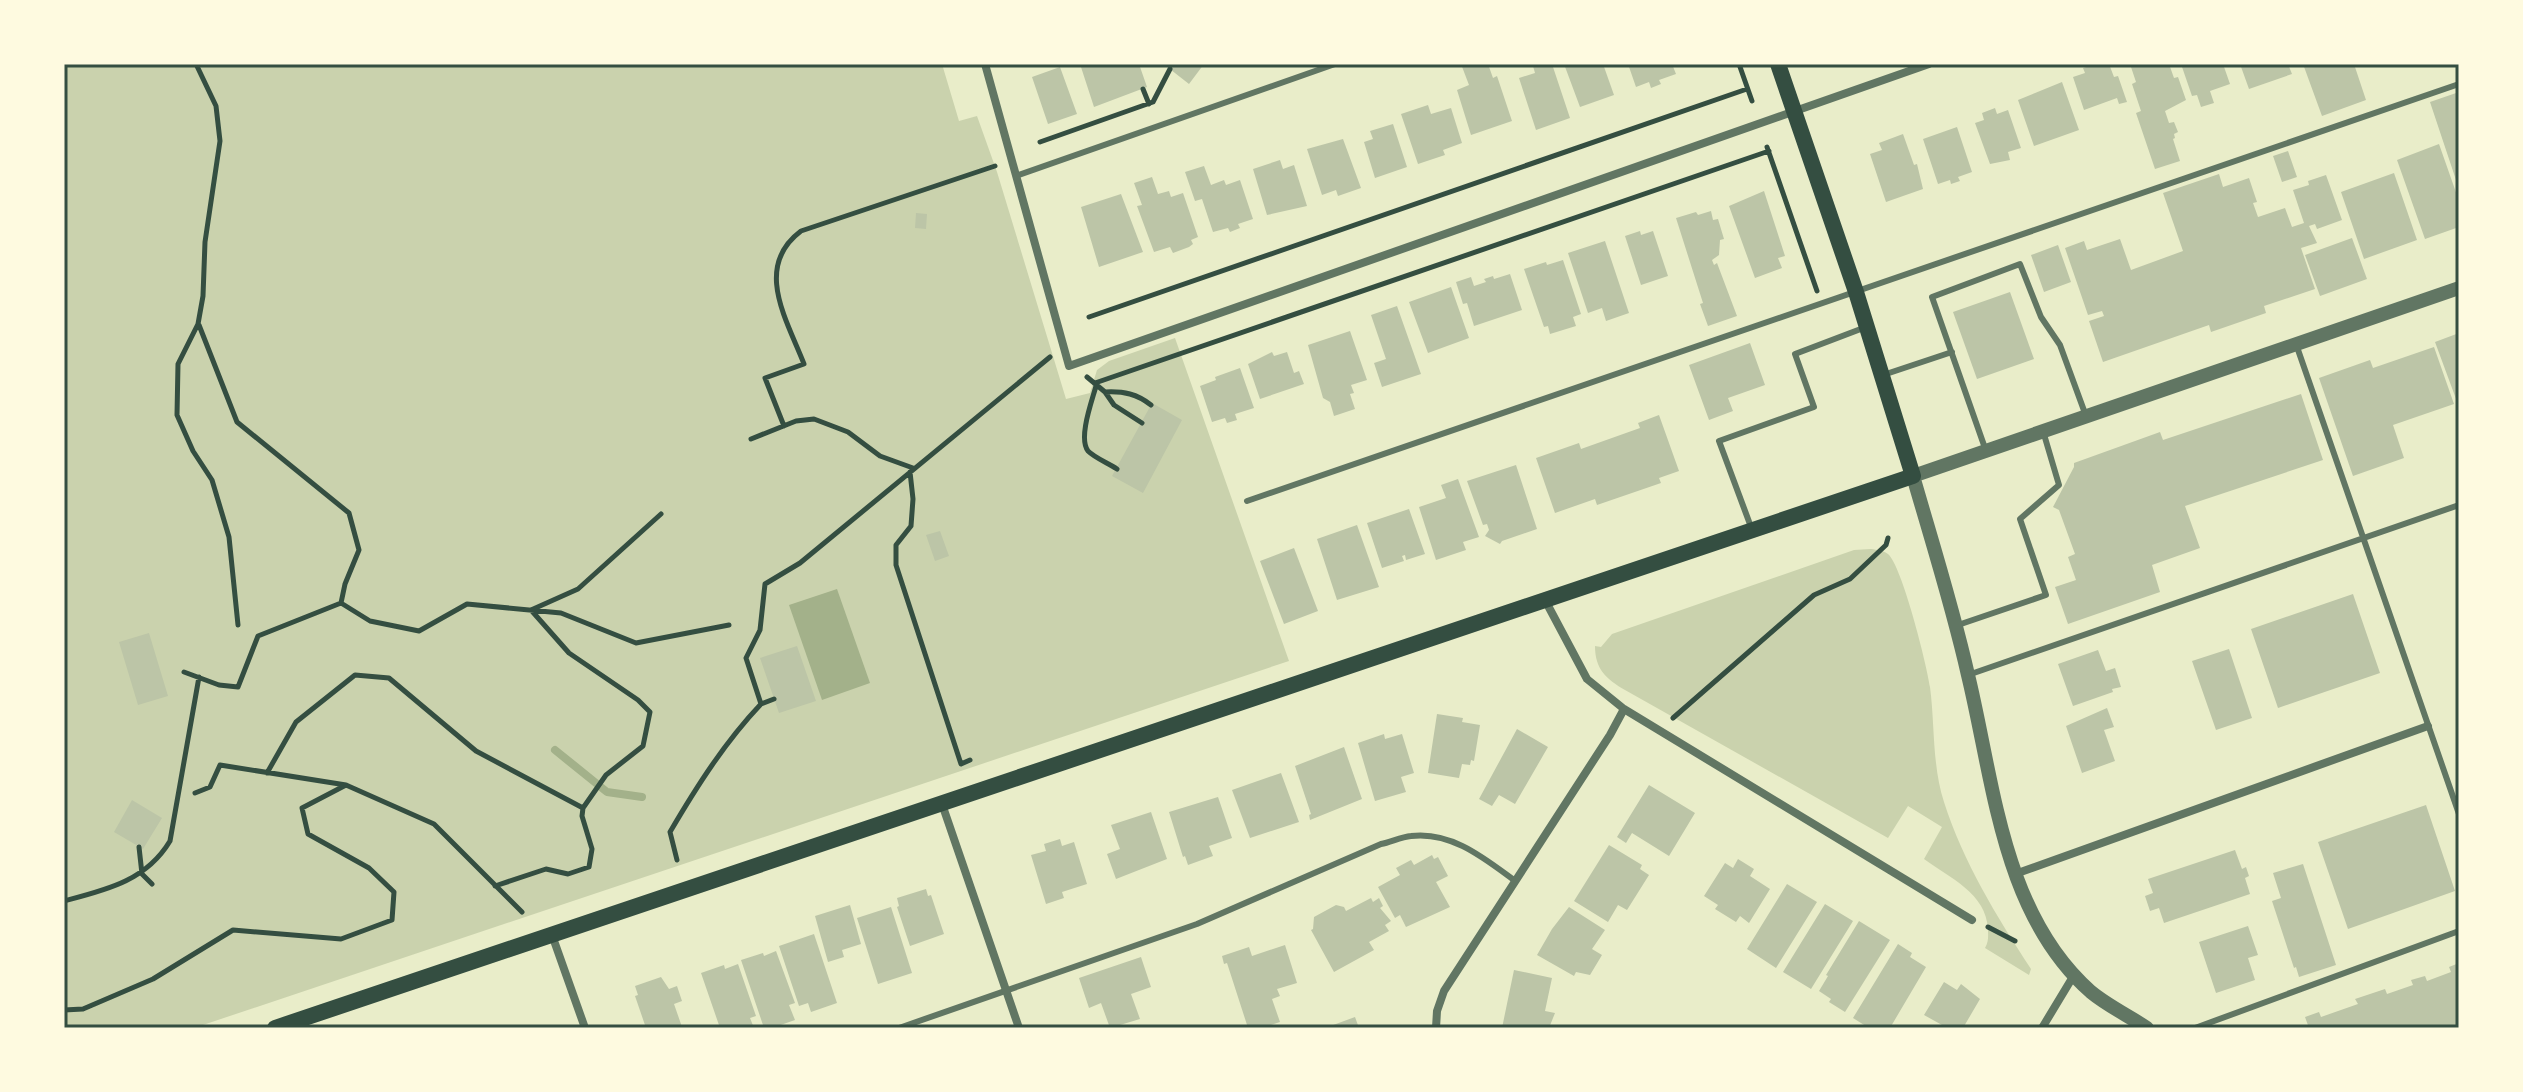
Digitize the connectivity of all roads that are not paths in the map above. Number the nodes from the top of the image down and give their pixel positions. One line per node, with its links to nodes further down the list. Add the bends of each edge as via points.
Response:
1 (985, 64): 7 (street)
2 (1335, 64): 7 (lane)
3 (1778, 64): 6 (main road)
4 (1929, 64): 6 (street)
5 (2459, 84): 9 (lane)
6 (1794, 111): 7 (street, via 1069,366); 9 (main road)
7 (1016, 176)
8 (2459, 288): 11 (street)
9 (1856, 292): 10 (main road); 18 (lane)
10 (1866, 327): 13 (main road); 20 (lane, via 1795,354 1814,407 1719,441)
11 (2296, 344): 14 (street); 21 (lane)
12 (1952, 352): 13 (lane); 14 (lane, via 1932,297 2020,264 2041,317 2060,345); 16 (lane)
13 (1881, 375): 17 (main road)
14 (2086, 416): 15 (street)
15 (2043, 431): 16 (street); 23 (lane, via 2059,485 2020,519 2046,595)
16 (1986, 451): 17 (street)
17 (1913, 476): 20 (main road); 23 (street)
18 (1247, 501)
19 (2459, 505): 21 (lane)
20 (1752, 531): 22 (main road)
21 (2363, 538): 24 (lane); 26 (lane)
22 (1545, 600): 25 (street, via 1587,679); 27 (main road)
23 (1955, 626): 24 (street)
24 (1968, 675): 29 (street)
25 (1624, 709): 30 (street); 31 (street)
26 (2428, 726): 28 (lane); 29 (street)
27 (942, 804): 33 (main road); 35 (street)
28 (2459, 814)
29 (2015, 874): 34 (street, via 2037,921)
30 (1514, 880): 35 (lane, via 1461,844 1412,836 1381,844 1197,924); 40 (street, via 1444,991)
31 (1972, 920)
32 (2459, 931): 43 (lane)
33 (552, 935): 36 (main road); 37 (street)
34 (2074, 975): 41 (street); 42 (street)
35 (1006, 989): 38 (lane); 39 (street)
36 (275, 1028)
37 (585, 1028)
38 (899, 1028)
39 (1019, 1028)
40 (1436, 1028)
41 (2042, 1028)
42 (2147, 1028)
43 (2195, 1028)

